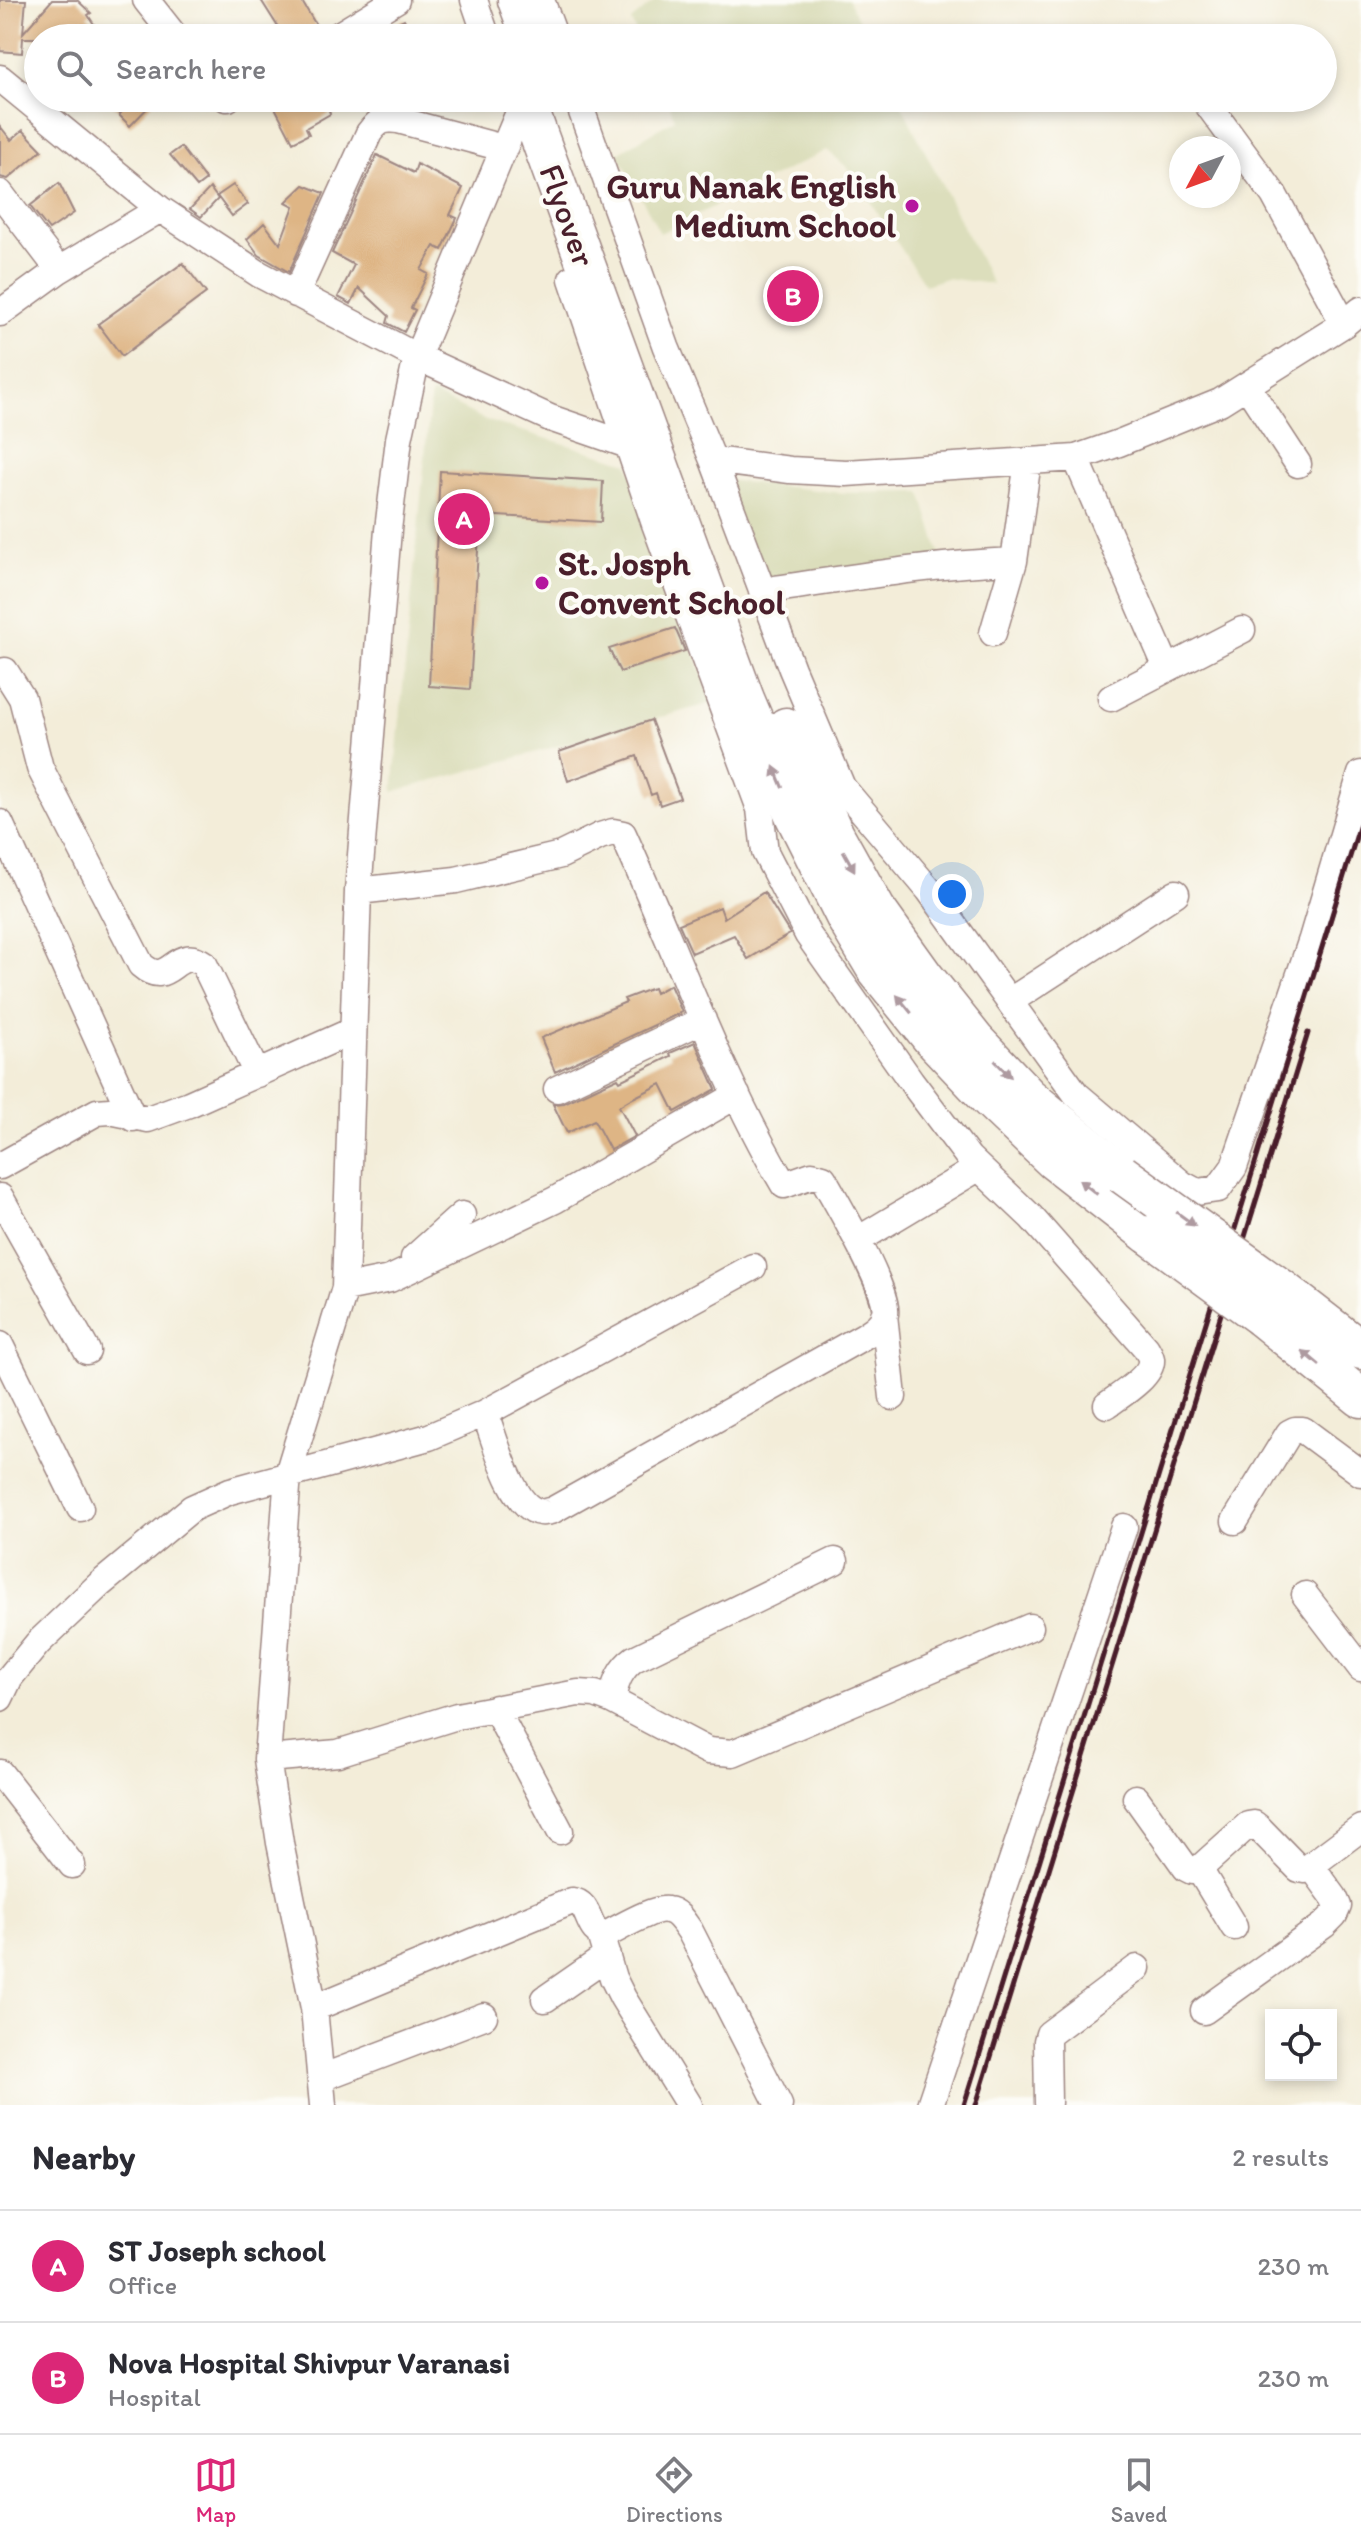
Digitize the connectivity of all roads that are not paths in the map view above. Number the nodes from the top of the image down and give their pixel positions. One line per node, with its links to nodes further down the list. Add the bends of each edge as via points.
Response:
1 (146, 0): 8 (street)
2 (396, 0): 9 (street)
3 (474, 0): 10 (street)
4 (489, 0): 11 (highway)
5 (517, 0): 12 (highway)
6 (541, 0): 13 (street)
7 (562, 0): 14 (street)
8 (165, 24)
9 (357, 24)
10 (482, 24)
11 (498, 24)
12 (537, 24)
13 (545, 24)
14 (552, 24)
15 (0, 78): 16 (street)
16 (24, 98)
17 (42, 112): 26 (street)
18 (516, 112): 24 (street)
19 (522, 112): 34 (street)
20 (523, 112): 31 (highway, Flyover)
21 (557, 112): 31 (highway, Flyover)
22 (582, 112): 36 (street, via 666,347)
23 (1213, 112): 30 (street)
24 (503, 148): 28 (street, via 398,120 376,123); 32 (street)
25 (0, 193): 27 (street)
26 (160, 209): 27 (street); 28 (street)
27 (59, 270): 29 (street)
28 (296, 294): 32 (street)
29 (0, 313)
30 (1353, 317): 33 (street)
31 (622, 326): 65 (highway, one-way to 65, bridge, via 828,821 876,909 975,1040 1029,1097); 65 (highway, one-way to 31, bridge, via 1149,1235 1053,1160 932,1039 877,971 795,817 745,699)
32 (417, 357): 34 (street, via 550,418); 48 (street, via 399,439 388,530)
33 (1247, 386): 35 (street, via 1220,402); 38 (street)
34 (628, 445): 58 (street, via 760,809 765,852 808,935)
35 (1076, 458): 37 (street); 43 (street)
36 (713, 460): 37 (street, via 846,473); 40 (street)
37 (1028, 461): 39 (street)
38 (1298, 464)
39 (1014, 561): 40 (street, via 920,568); 42 (street)
40 (762, 591): 50 (street, via 842,787 929,890)
41 (1242, 630): 43 (street)
42 (993, 633)
43 (1167, 668): 45 (street)
44 (5, 671): 53 (street, via 22,698 40,768 141,965 161,974 186,958 204,964)
45 (1111, 698)
46 (1361, 774): 50 (street, via 1312,939 1234,1167 1218,1189 1197,1192 1182,1184 1093,1110)
47 (0, 823): 56 (street)
48 (358, 891): 51 (street, via 456,880 561,855 613,832 623,834); 52 (street)
49 (1176, 893): 50 (street)
50 (1010, 1001)
51 (703, 1020): 54 (street); 55 (street)
52 (352, 1031): 53 (street); 64 (street)
53 (257, 1074): 56 (street, via 148,1119)
54 (557, 1089)
55 (737, 1095): 61 (street, via 784,1185 812,1175 823,1178); 63 (street, via 555,1200)
56 (133, 1118): 57 (street, via 97,1112)
57 (0, 1166)
58 (978, 1168): 61 (street); 73 (street, via 1031,1217 1152,1358 1143,1378)
59 (0, 1197): 70 (street)
60 (462, 1215): 63 (street)
61 (858, 1240): 66 (street, via 886,1305)
62 (753, 1267): 74 (street)
63 (390, 1279): 64 (street)
64 (345, 1288): 76 (street)
65 (1279, 1294): 67 (street); 69 (highway); 72 (highway, one-way to 65)
66 (884, 1315): 71 (street); 74 (street, via 864,1336 541,1513 514,1490)
67 (1361, 1329)
68 (0, 1345): 77 (street)
69 (1361, 1350)
70 (87, 1351)
71 (893, 1397)
72 (1361, 1398)
73 (1107, 1405)
74 (485, 1413): 76 (street, via 429,1437)
75 (1361, 1473): 78 (street, via 1303,1430 1295,1430)
76 (288, 1474): 85 (street, via 211,1498 166,1528 31,1650); 88 (street)
77 (80, 1508)
78 (1235, 1521)
79 (1124, 1527): 109 (street)
80 (835, 1561): 86 (street, via 634,1659 618,1676)
81 (1305, 1595): 83 (street)
82 (1030, 1627): 86 (street, via 733,1753 708,1751)
83 (1352, 1638): 84 (street)
84 (1361, 1668)
85 (0, 1698)
86 (611, 1700): 87 (street, via 578,1693)
87 (495, 1708): 88 (street, via 338,1753); 92 (street)
88 (267, 1759): 100 (street)
89 (0, 1773): 93 (street)
90 (1136, 1798): 95 (street, via 1186,1868)
91 (1361, 1828): 94 (street)
92 (560, 1831)
93 (72, 1865)
94 (1312, 1867): 95 (street, via 1299,1869 1254,1824); 101 (street, via 1334,1897 1334,1915)
95 (1199, 1869): 96 (street)
96 (1234, 1927)
97 (603, 1945): 99 (street); 100 (street, via 583,1905 572,1901); 107 (street, via 623,1998); 108 (street, via 607,1934 658,1910 670,1909 680,1917)
98 (1137, 1968): 105 (street, via 1049,2034)
99 (545, 1999)
100 (314, 2008): 103 (street)
101 (1204, 2011)
102 (484, 2016): 103 (street)
103 (321, 2078): 106 (street)
104 (1069, 2088): 105 (street)
105 (1048, 2104)
106 (323, 2105)
107 (689, 2105)
108 (779, 2105)
109 (930, 2105)

